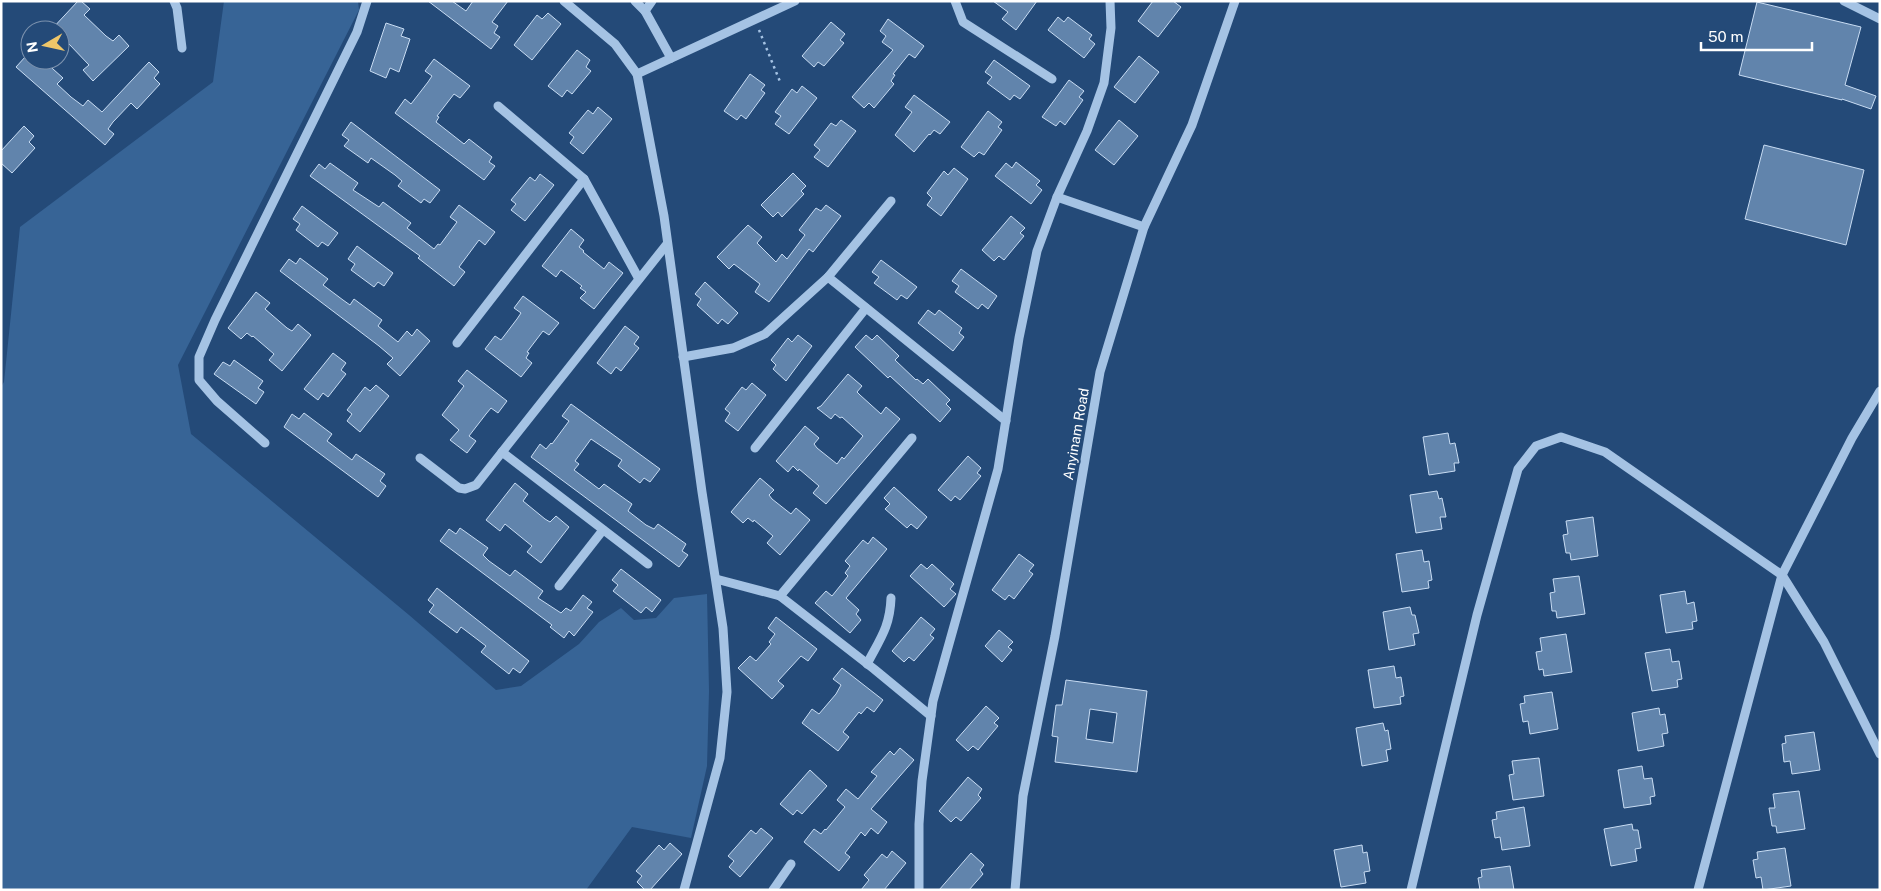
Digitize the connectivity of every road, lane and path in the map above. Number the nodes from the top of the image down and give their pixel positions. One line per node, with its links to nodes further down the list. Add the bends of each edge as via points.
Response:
1 (174, 1): 14 (street)
2 (367, 1): 33 (street, via 357,32 199,358 199,380 217,401)
3 (564, 1): 16 (street, via 615,44)
4 (635, 1): 11 (street)
5 (652, 1): 11 (street)
6 (795, 1): 12 (street)
7 (955, 1): 17 (street, via 963,22)
8 (1110, 1): 21 (street, via 1111,28 1104,83 1087,131)
9 (1235, 1): 23 (street, Anyinam Road, via 1192,125)
10 (1844, 1): 13 (street)
11 (645, 11): 15 (street)
12 (754, 19): 15 (street); 18 (path)
13 (1880, 20)
14 (182, 48)
15 (671, 58): 16 (street)
16 (637, 74): 24 (street)
17 (1052, 79)
18 (781, 84)
19 (498, 106): 20 (street)
20 (584, 179): 26 (street); 28 (street)
21 (1057, 197): 23 (street); 31 (street, via 1037,251 1018,338)
22 (891, 201): 25 (street)
23 (1144, 227): 51 (street, Anyinam Road, via 1100,372 1055,636 1023,796)
24 (667, 244): 26 (street); 29 (street)
25 (828, 277): 27 (street); 29 (street, via 765,334 733,348)
26 (639, 279): 35 (street)
27 (866, 308): 31 (street); 34 (street)
28 (456, 342)
29 (683, 357): 40 (street)
30 (1880, 391): 39 (street, via 1852,438)
31 (1006, 421): 45 (street, via 998,469 932,701)
32 (912, 438): 42 (street)
33 (266, 443)
34 (755, 448)
35 (502, 452): 36 (street, via 476,485 465,489 459,488); 37 (street)
36 (420, 458)
37 (603, 530): 38 (street); 41 (street)
38 (648, 564)
39 (1782, 575): 46 (street, via 1824,642); 52 (street, via 1605,452 1561,437 1536,446 1518,469 1477,615); 53 (street)
40 (716, 579): 42 (street); 48 (street, via 724,628 727,692 720,758)
41 (559, 586)
42 (780, 596): 44 (street)
43 (891, 598): 44 (street, via 888,626)
44 (867, 664): 45 (street)
45 (931, 716): 50 (street, via 919,815)
46 (1880, 754)
47 (791, 864): 49 (street)
48 (684, 890)
49 (773, 890)
50 (919, 890)
51 (1015, 890)
52 (1411, 890)
53 (1698, 890)

